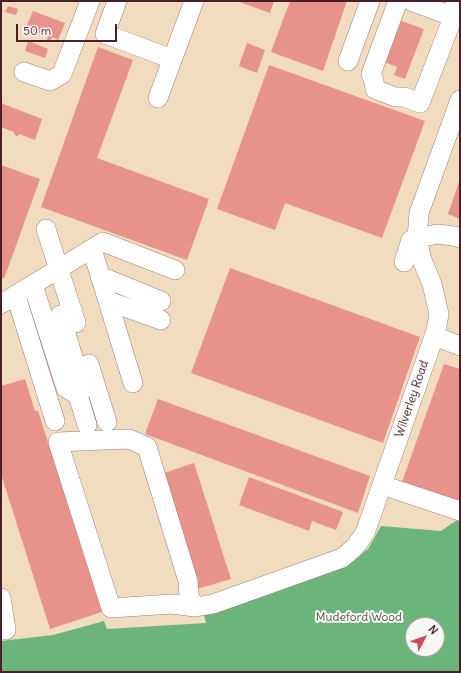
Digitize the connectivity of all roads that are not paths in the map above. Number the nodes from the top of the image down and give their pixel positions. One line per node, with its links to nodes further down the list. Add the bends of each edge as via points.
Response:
1 (90, 1): 10 (street, via 62,74 50,81)
2 (117, 1): 8 (street, via 106,34)
3 (194, 1): 8 (street)
4 (370, 1): 9 (street)
5 (398, 1): 7 (street, via 371,74 375,89 395,98 412,100)
6 (411, 1): 7 (street)
7 (457, 10)
8 (172, 59): 11 (street)
9 (348, 61)
10 (24, 72)
11 (158, 98)
12 (460, 100): 13 (street, Wilverley Road)
13 (456, 125): 15 (street, Wilverley Road, via 419,213)
14 (46, 229): 19 (street)
15 (417, 238): 16 (street, via 437,234); 18 (street, via 411,240); 28 (street, Wilverley Road, via 439,314)
16 (460, 238)
17 (92, 249): 19 (street); 20 (street, via 103,242); 21 (street)
18 (404, 262)
19 (60, 268): 22 (street); 26 (street)
20 (175, 270)
21 (100, 276): 24 (street); 25 (street)
22 (33, 285): 23 (street); 31 (street, via 66,388)
23 (8, 300): 32 (street)
24 (108, 300): 27 (street); 30 (street)
25 (160, 300)
26 (73, 311): 31 (street, via 60,315 83,389); 33 (street)
27 (161, 320)
28 (434, 336): 29 (street); 35 (street, Wilverley Road)
29 (460, 346)
30 (134, 383)
31 (77, 392): 34 (street)
32 (55, 421)
33 (107, 422)
34 (87, 425)
35 (382, 485): 36 (street); 40 (street, Wilverley Road, via 365,533 355,547 342,558 213,604)
36 (460, 511)
37 (188, 581): 39 (street); 39 (street, Wilverley Road, via 147,447 129,439 58,442 111,608); 40 (street, via 189,596)
38 (1, 598): 41 (street)
39 (172, 604): 40 (street, Wilverley Road)
40 (195, 607)
41 (6, 630)

